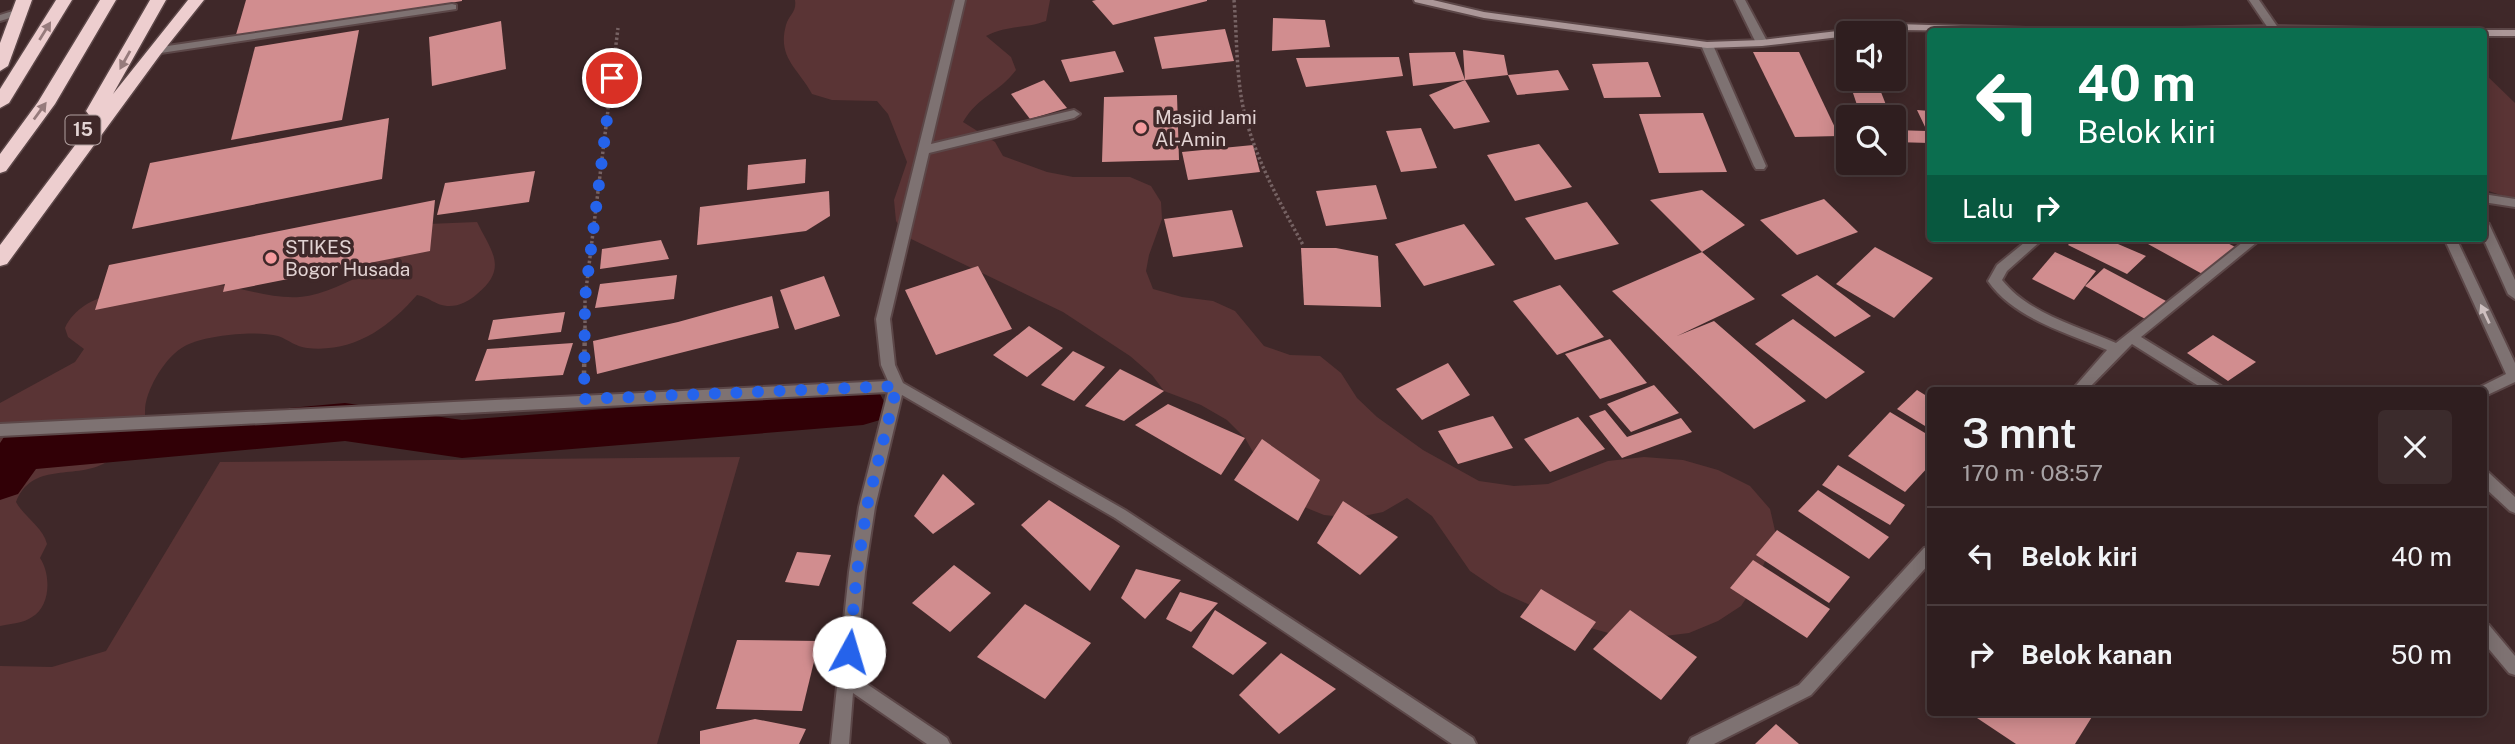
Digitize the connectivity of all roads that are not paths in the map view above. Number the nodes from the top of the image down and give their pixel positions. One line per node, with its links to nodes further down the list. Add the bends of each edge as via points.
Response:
1 (64, 0): 21 (highway, one-way to 1)
2 (108, 0): 25 (highway, 15, one-way to 2, via 46,104)
3 (158, 0): 32 (highway, 15, one-way to 32, via 100,104)
4 (180, 0): 19 (highway)
5 (196, 0): 19 (highway)
6 (960, 0): 23 (street)
7 (1419, 0): 18 (street, via 1484,15)
8 (1740, 0): 17 (street)
9 (2254, 0): 14 (street)
10 (22, 6): 12 (street); 20 (highway)
11 (453, 7): 19 (street)
12 (0, 18)
13 (1930, 28): 17 (street, via 1897,27)
14 (2273, 28)
15 (2487, 33): 16 (street)
16 (2515, 33)
17 (1762, 43): 18 (street)
18 (1707, 45): 24 (street)
19 (155, 51): 32 (highway)
20 (0, 66)
21 (0, 103)
22 (1073, 114): 23 (street)
23 (924, 150): 37 (street, via 883,319 888,365)
24 (1760, 166)
25 (0, 167)
26 (2487, 199): 27 (street)
27 (2515, 203)
28 (2487, 234): 33 (street)
29 (2033, 242): 35 (street, via 2002,268 1995,281 2000,290 2018,304)
30 (2251, 242): 34 (street)
31 (2452, 242): 36 (street, one-way to 31)
32 (0, 257)
33 (2515, 294)
34 (2132, 338): 35 (street); 39 (street)
35 (2117, 349): 38 (street)
36 (2514, 376): 40 (street)
37 (897, 386): 41 (street); 47 (street, via 867,506); 50 (street, via 1120,514)
38 (2082, 387)
39 (2211, 387)
40 (2487, 390)
41 (0, 430)
42 (2487, 480): 43 (street)
43 (2515, 507)
44 (1927, 556): 51 (street, via 1805,690)
45 (2487, 635): 46 (street)
46 (2515, 668)
47 (846, 679): 48 (street); 49 (street)
48 (840, 744)
49 (941, 744)
50 (1467, 744)
51 (1697, 744)

